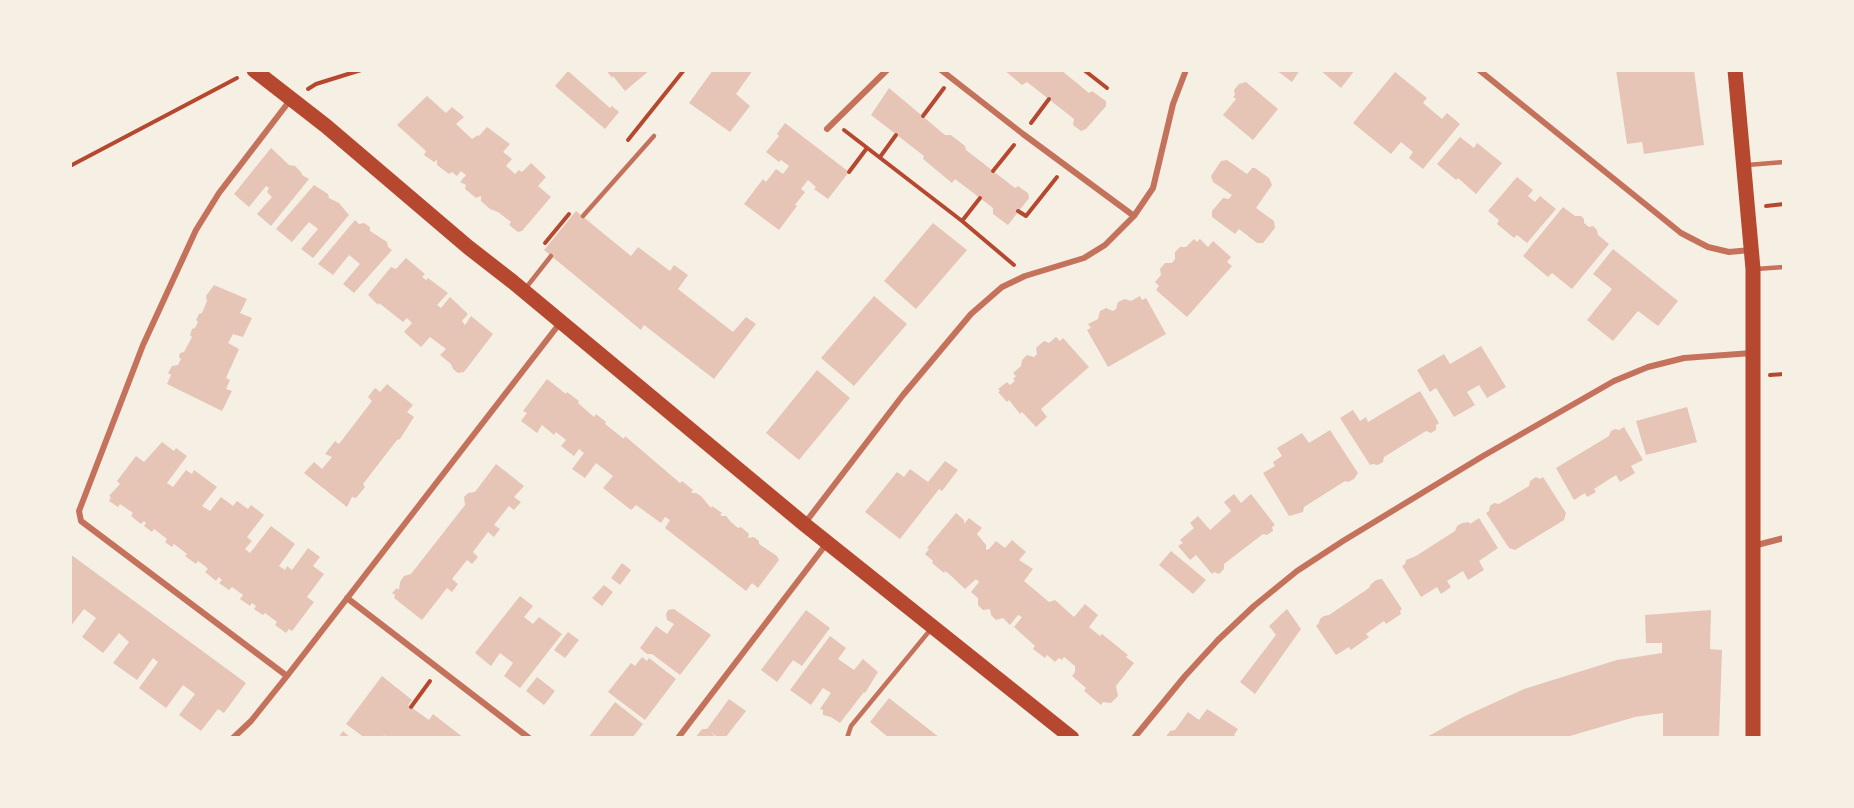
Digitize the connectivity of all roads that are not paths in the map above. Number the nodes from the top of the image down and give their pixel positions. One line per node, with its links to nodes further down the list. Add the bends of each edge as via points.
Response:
1 (254, 70): 7 (main road)
2 (887, 70): 8 (street)
3 (941, 70): 13 (street)
4 (1186, 70): 13 (street, via 1173,104 1154,188)
5 (1479, 70): 14 (street, via 1681,233 1708,247 1729,252)
6 (1735, 70): 11 (main road)
7 (288, 97): 18 (main road); 27 (street, via 196,230 143,345 79,511 81,521)
8 (827, 129)
9 (654, 136): 12 (lane)
10 (1784, 162): 11 (lane)
11 (1744, 165): 14 (main road)
12 (583, 216)
13 (1134, 216): 21 (street, via 1105,244 1083,258 1002,287 970,314)
14 (1752, 250): 17 (main road)
15 (551, 256): 18 (lane)
16 (1784, 267): 17 (lane)
17 (1753, 269): 20 (main road)
18 (523, 292): 19 (main road)
19 (560, 323): 21 (main road); 25 (street)
20 (1752, 353): 24 (main road); 33 (street, via 1684,358 1614,381 1343,541 1297,571 1240,620 1185,676)
21 (804, 524): 23 (main road)
22 (1784, 538): 24 (street)
23 (827, 542): 26 (main road); 30 (street)
24 (1753, 547): 34 (main road)
25 (347, 598): 27 (street); 29 (street)
26 (932, 627): 31 (lane, via 851,726); 32 (main road)
27 (287, 676): 28 (street)
28 (233, 738)
29 (529, 738)
30 (678, 738)
31 (847, 738)
32 (1072, 738)
33 (1134, 738)
34 (1753, 738)

